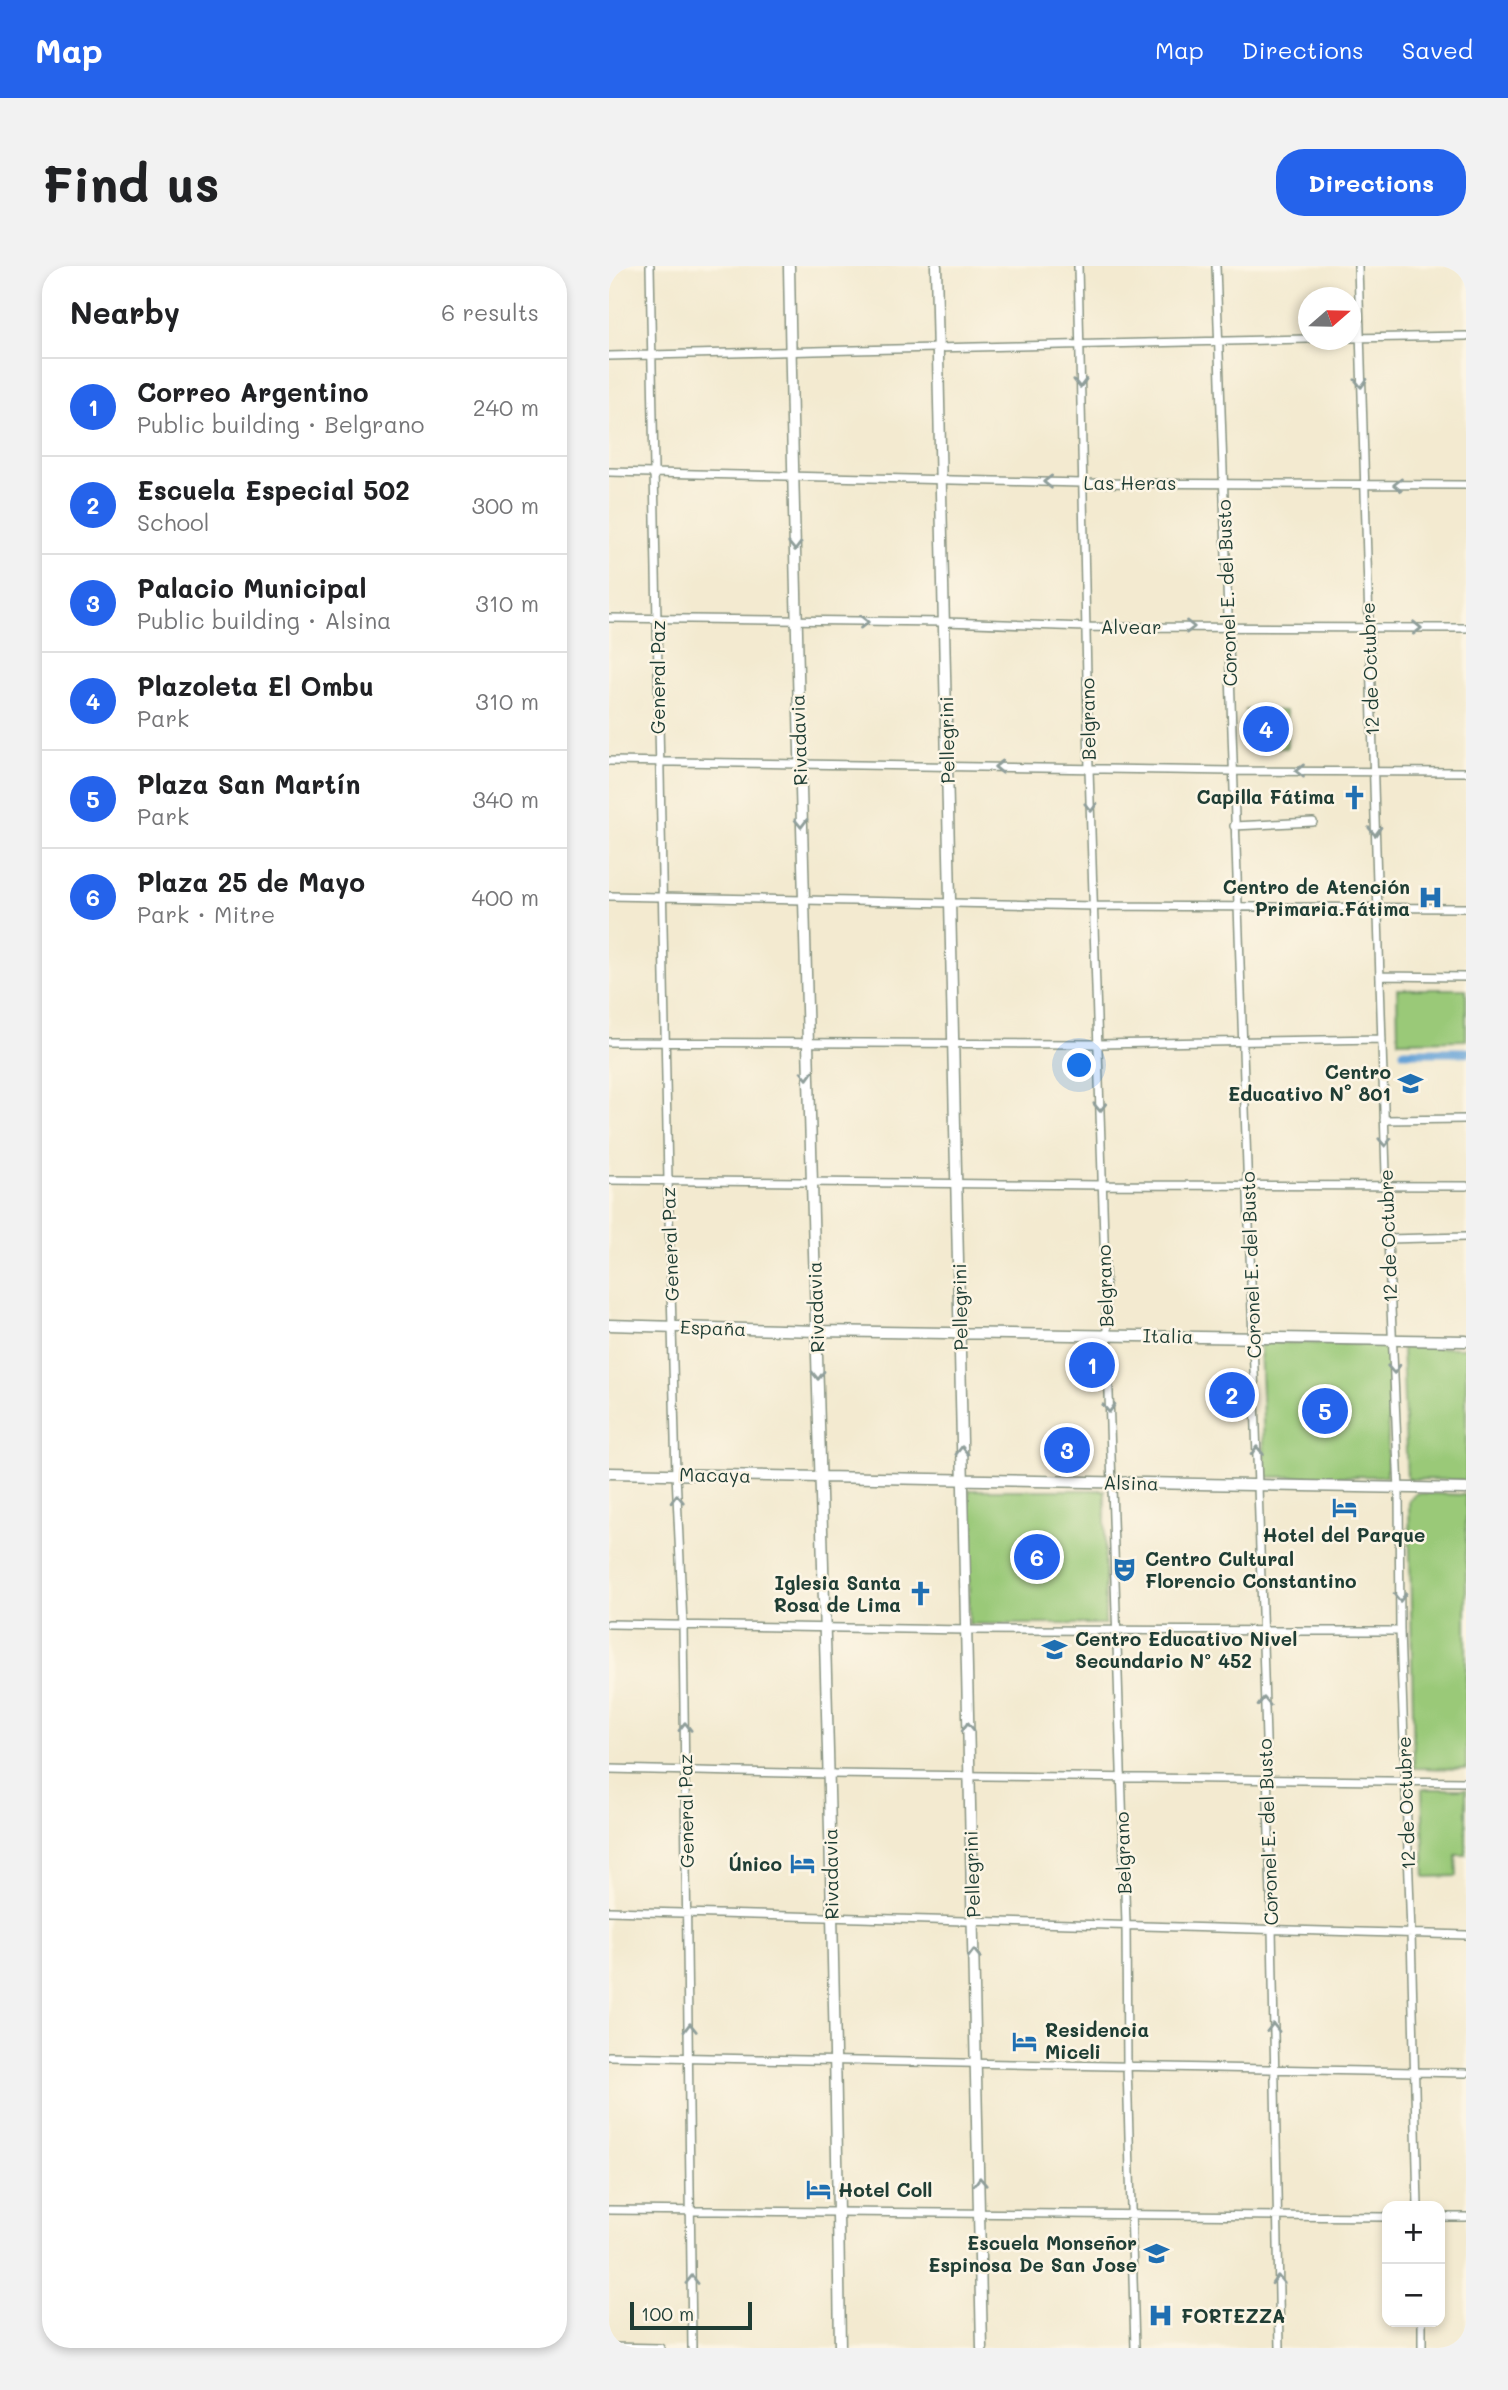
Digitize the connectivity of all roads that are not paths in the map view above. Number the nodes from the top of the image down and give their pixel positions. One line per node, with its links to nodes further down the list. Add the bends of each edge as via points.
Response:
1 (650, 266): 16 (street, General Paz)
2 (789, 266): 14 (main road, Rivadavia)
3 (936, 266): 13 (main road, Pellegrini)
4 (1078, 266): 12 (street, Belgrano)
5 (1216, 266): 11 (street, Coronel E. del Busto)
6 (1357, 266): 7 (street, 12 de Octubre)
7 (1358, 287)
8 (1466, 336): 9 (street)
9 (1361, 338)
10 (1298, 339): 11 (street)
11 (1219, 341): 12 (street); 23 (street, Coronel E. del Busto)
12 (1080, 345): 13 (street); 22 (street, Belgrano, one-way to 22)
13 (939, 347): 14 (street); 21 (main road, Pellegrini)
14 (791, 350): 16 (street); 20 (main road, Rivadavia)
15 (1360, 350): 24 (street, 12 de Octubre, one-way to 24)
16 (653, 354): 17 (street); 19 (street, General Paz)
17 (609, 356)
18 (609, 472): 19 (street, Las Heras)
19 (655, 474): 20 (street, Las Heras); 27 (street, General Paz)
20 (794, 478): 21 (street, Las Heras); 28 (main road, Rivadavia, one-way to 28)
21 (941, 481): 22 (street, Las Heras, one-way to 21); 29 (main road, Pellegrini)
22 (1082, 483): 23 (street, Las Heras); 30 (street, Belgrano)
23 (1224, 484): 24 (street, Las Heras); 31 (street, Coronel E. del Busto)
24 (1365, 485): 25 (street, Las Heras, one-way to 24); 32 (street, 12 de Octubre)
25 (1466, 485)
26 (609, 618): 27 (street, Alvear)
27 (658, 620): 28 (street, Alvear); 35 (street, General Paz)
28 (796, 622): 29 (street, Alvear, one-way to 29); 36 (main road, Rivadavia)
29 (945, 622): 30 (street, Alvear); 37 (main road, Pellegrini)
30 (1086, 627): 31 (street, Alvear, one-way to 31); 38 (street, Belgrano)
31 (1229, 627): 32 (street, Alvear); 39 (street, Coronel E. del Busto)
32 (1369, 627): 33 (street, Alvear, one-way to 33); 40 (street, 12 de Octubre)
33 (1466, 628)
34 (609, 761): 35 (street)
35 (658, 763): 36 (street); 45 (street, General Paz)
36 (800, 764): 37 (street); 46 (main road, Rivadavia, one-way to 46)
37 (948, 765): 38 (street, one-way to 37); 47 (main road, Pellegrini)
38 (1089, 769): 39 (street); 48 (street, Belgrano, one-way to 48)
39 (1232, 771): 40 (street, one-way to 39); 43 (street, Coronel E. del Busto)
40 (1374, 772): 41 (street); 50 (street, 12 de Octubre, one-way to 50)
41 (1466, 772)
42 (1313, 822): 43 (street)
43 (1234, 827): 49 (street, Coronel E. del Busto)
44 (609, 896): 45 (street)
45 (663, 897): 46 (street); 56 (street, General Paz)
46 (803, 899): 47 (street); 57 (main road, Rivadavia)
47 (951, 903): 48 (street); 58 (main road, Pellegrini)
48 (1094, 906): 49 (street); 60 (street, Belgrano)
49 (1238, 906): 50 (street); 59 (street, Coronel E. del Busto)
50 (1378, 908): 51 (street); 52 (street, 12 de Octubre)
51 (1466, 908)
52 (1380, 976): 53 (street); 54 (street, 12 de Octubre)
53 (1466, 976)
54 (1382, 1039): 59 (street); 62 (street, 12 de Octubre)
55 (609, 1042): 56 (street)
56 (666, 1042): 57 (street); 64 (street, General Paz)
57 (806, 1042): 58 (street); 65 (main road, Rivadavia, one-way to 65)
58 (953, 1042): 60 (street); 66 (main road, Pellegrini)
59 (1242, 1043): 60 (street); 68 (street, Coronel E. del Busto)
60 (1098, 1044): 67 (street, Belgrano, one-way to 67)
61 (1466, 1119): 62 (street)
62 (1384, 1120): 69 (street, 12 de Octubre, one-way to 69)
63 (609, 1180): 64 (street)
64 (668, 1180): 65 (street); 74 (street, General Paz)
65 (811, 1182): 66 (street); 75 (main road, Rivadavia)
66 (956, 1184): 67 (street); 76 (main road, Pellegrini)
67 (1102, 1185): 68 (street); 77 (street, Belgrano)
68 (1248, 1185): 69 (street); 78 (street, Coronel E. del Busto)
69 (1386, 1186): 70 (street); 72 (street, 12 de Octubre)
70 (1466, 1186)
71 (1466, 1237): 72 (street)
72 (1388, 1239): 79 (street, 12 de Octubre)
73 (609, 1325): 74 (main road, España)
74 (672, 1326): 75 (main road, España); 82 (street, General Paz)
75 (818, 1331): 76 (main road, Italia); 83 (main road, Rivadavia, one-way to 83)
76 (961, 1334): 77 (main road, Italia); 84 (main road, Pellegrini, one-way to 76)
77 (1107, 1336): 78 (main road, Italia); 85 (street, Belgrano, one-way to 85)
78 (1253, 1338): 79 (main road, Italia); 86 (street, Coronel E. del Busto, one-way to 78)
79 (1392, 1341): 80 (main road, Italia); 88 (street, 12 de Octubre, one-way to 88)
80 (1466, 1341)
81 (609, 1473): 82 (main road, Macaya)
82 (676, 1474): 83 (main road, Macaya); 90 (street, General Paz, one-way to 82)
83 (820, 1476): 84 (main road, Alsina); 91 (main road, Rivadavia)
84 (962, 1480): 85 (main road, Alsina); 93 (main road, Pellegrini)
85 (1111, 1483): 86 (main road, Alsina); 92 (street, Belgrano)
86 (1258, 1486): 88 (main road, Alsina); 94 (street, Coronel E. del Busto)
87 (1466, 1489): 88 (main road, Alsina)
88 (1399, 1490): 95 (street, 12 de Octubre, one-way to 95)
89 (609, 1624): 90 (street)
90 (683, 1625): 91 (street); 97 (street, General Paz, one-way to 90)
91 (825, 1628): 93 (street); 98 (main road, Rivadavia)
92 (1116, 1629): 93 (street); 94 (street); 100 (street, Belgrano)
93 (966, 1630): 99 (main road, Pellegrini, one-way to 93)
94 (1262, 1630): 95 (street); 101 (street, Coronel E. del Busto, one-way to 94)
95 (1400, 1631): 102 (street, 12 de Octubre)
96 (609, 1769): 97 (street)
97 (685, 1769): 98 (street); 105 (street, General Paz)
98 (830, 1774): 99 (street); 106 (main road, Rivadavia)
99 (969, 1776): 100 (street); 107 (main road, Pellegrini)
100 (1120, 1779): 101 (street); 108 (street, Belgrano)
101 (1266, 1780): 102 (street); 109 (street, Coronel E. del Busto)
102 (1405, 1782): 103 (street); 110 (street, 12 de Octubre)
103 (1466, 1782)
104 (609, 1911): 105 (street)
105 (688, 1913): 106 (street); 113 (street, General Paz, one-way to 105)
106 (832, 1917): 107 (street); 114 (main road, Rivadavia)
107 (973, 1919): 108 (street); 115 (main road, Pellegrini, one-way to 107)
108 (1126, 1924): 109 (street); 116 (street, Belgrano)
109 (1272, 1928): 110 (street); 117 (street, Coronel E. del Busto, one-way to 109)
110 (1411, 1933): 111 (street); 118 (street, 12 de Octubre)
111 (1466, 1935)
112 (609, 2056): 113 (street)
113 (690, 2058): 114 (street); 122 (street, General Paz)
114 (835, 2060): 115 (street); 123 (main road, Rivadavia)
115 (977, 2062): 116 (street); 124 (main road, Pellegrini, one-way to 115)
116 (1127, 2066): 117 (street); 125 (street, Belgrano)
117 (1273, 2068): 118 (street); 126 (street, Coronel E. del Busto)
118 (1414, 2072): 119 (street); 120 (street, 12 de Octubre)
119 (1466, 2073)
120 (1418, 2201)
121 (609, 2210): 122 (street)
122 (692, 2210): 123 (street); 133 (street, General Paz, one-way to 122)
123 (838, 2212): 124 (street); 134 (main road, Rivadavia)
124 (981, 2212): 125 (street); 135 (main road, Pellegrini)
125 (1131, 2215): 126 (street); 136 (street, Belgrano)
126 (1276, 2215): 127 (street); 137 (street, Coronel E. del Busto, one-way to 126)
127 (1382, 2217)
128 (1445, 2217): 129 (street)
129 (1466, 2217)
130 (1422, 2327): 138 (street)
131 (609, 2347): 132 (street)
132 (660, 2348)
133 (692, 2348)
134 (840, 2348)
135 (982, 2348)
136 (1135, 2348)
137 (1280, 2348)
138 (1422, 2348)

